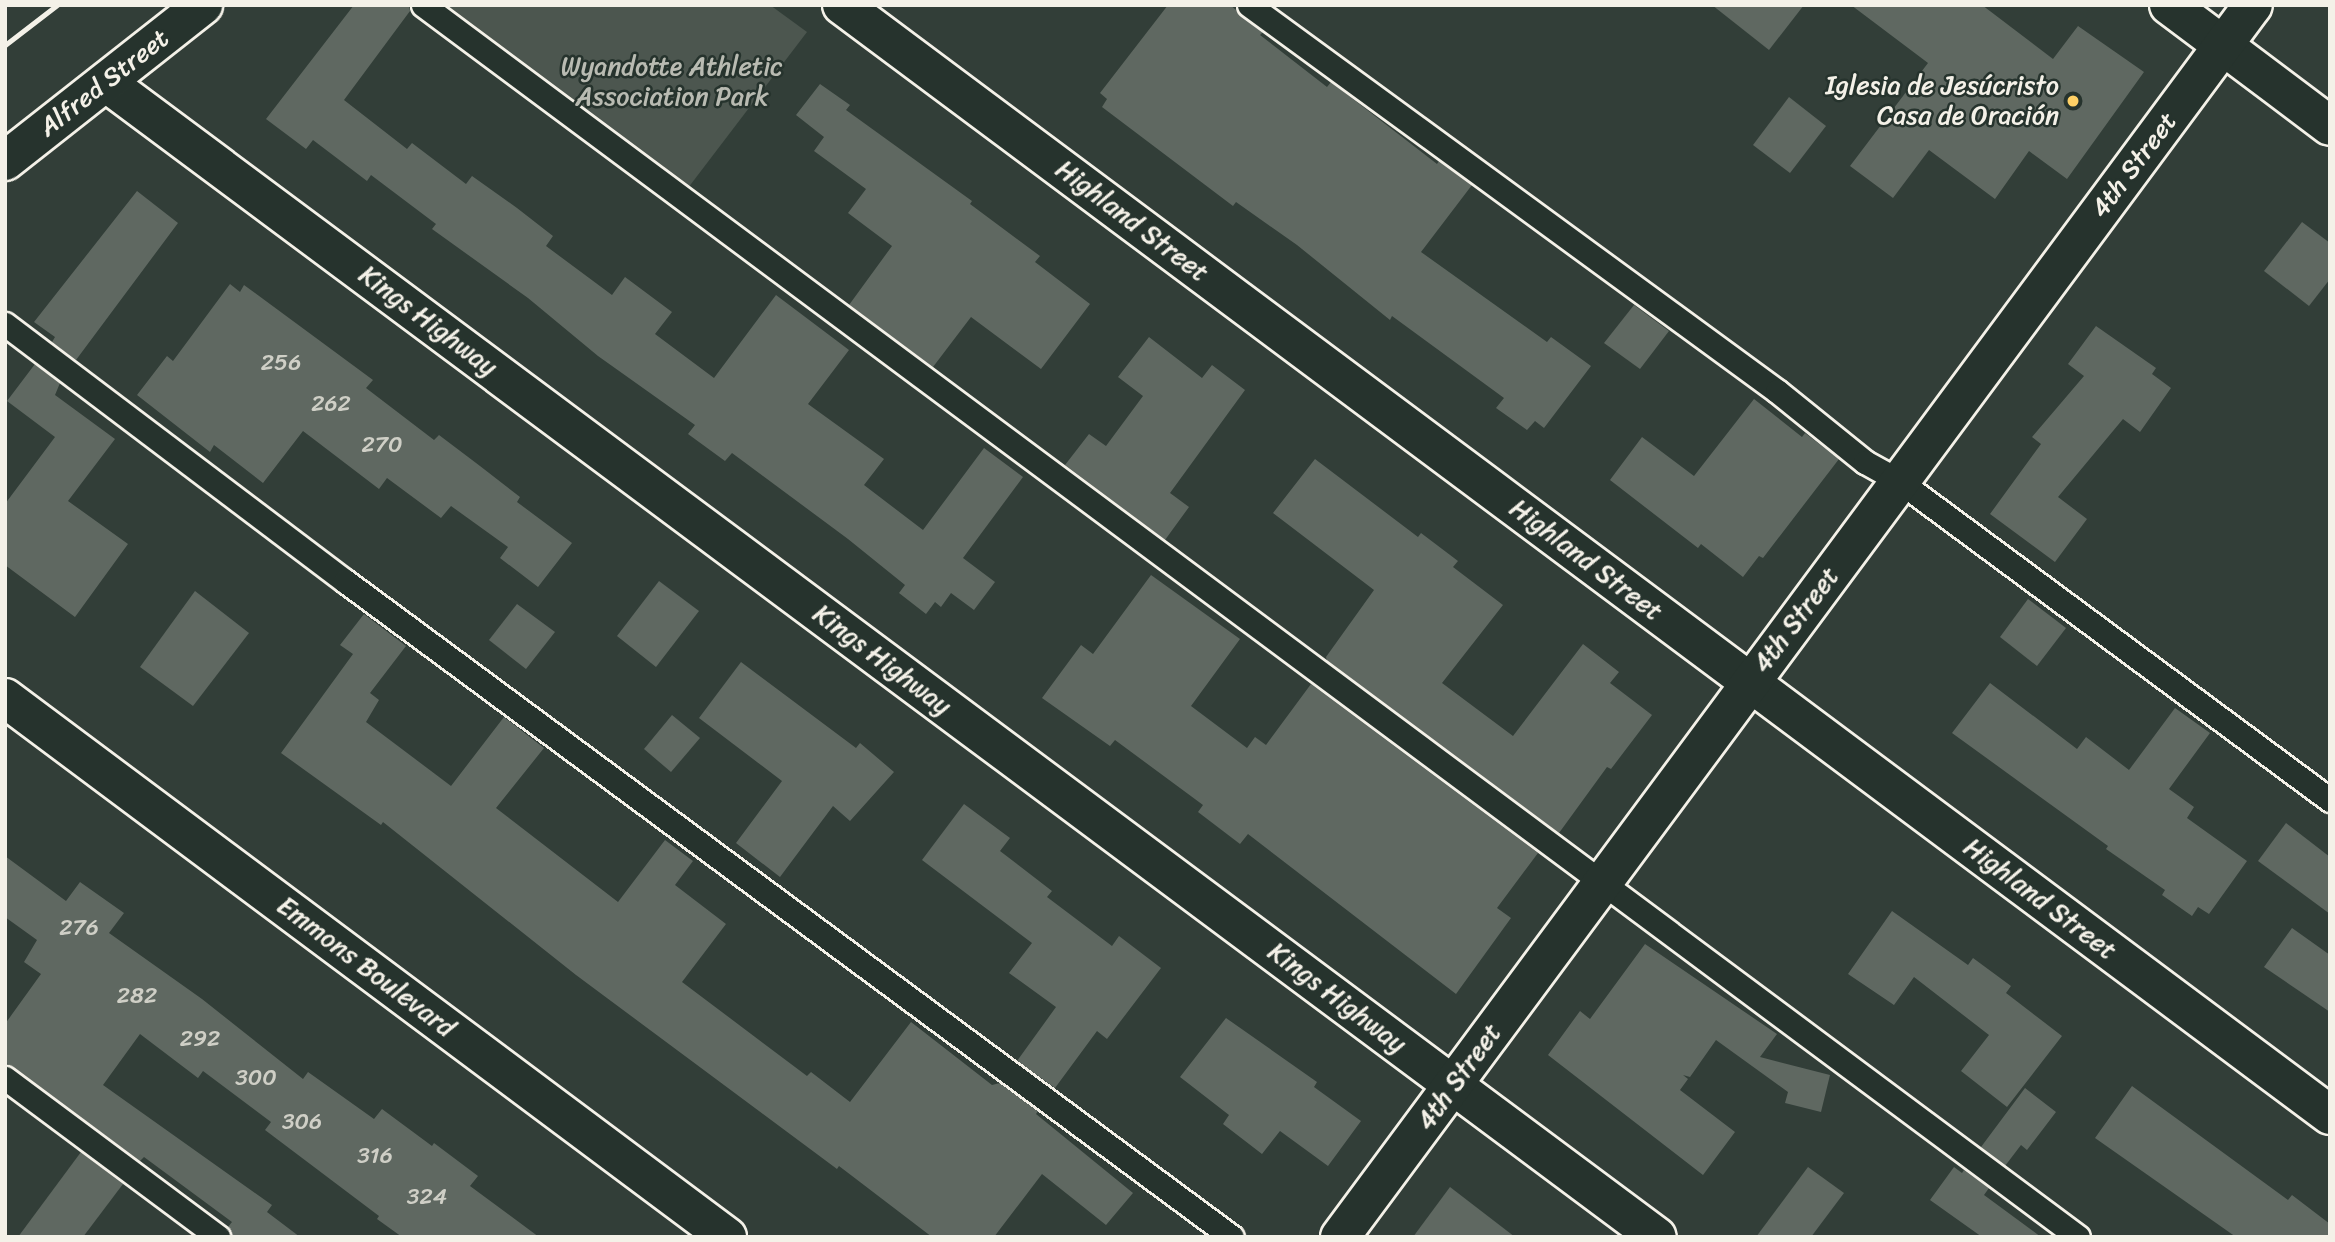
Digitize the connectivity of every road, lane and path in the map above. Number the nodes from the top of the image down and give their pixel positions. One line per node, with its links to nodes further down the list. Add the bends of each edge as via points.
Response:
1 (203, 5): 8 (street, Alfred Street)
2 (423, 5): 16 (lane)
3 (842, 5): 13 (street, Highland Street)
4 (1249, 5): 12 (lane, via 1777,391 1865,462)
5 (2169, 5): 7 (street)
6 (2253, 5): 7 (street, 4th Street)
7 (2222, 45): 9 (street); 12 (street, 4th Street)
8 (107, 83): 10 (street, Alfred Street); 18 (street, Kings Highway)
9 (2330, 126)
10 (5, 161)
11 (5, 324): 22 (lane)
12 (1899, 481): 13 (street, 4th Street); 15 (lane)
13 (1750, 682): 16 (street, 4th Street); 19 (street, Highland Street)
14 (5, 698): 21 (street, Emmons Boulevard)
15 (2330, 800)
16 (1602, 883): 18 (street, 4th Street); 25 (lane)
17 (5, 1078): 20 (lane)
18 (1453, 1084): 23 (street, 4th Street); 24 (street, Kings Highway)
19 (2330, 1115)
20 (218, 1237)
21 (727, 1237)
22 (1232, 1237)
23 (1340, 1237)
24 (1657, 1237)
25 (2078, 1237)

